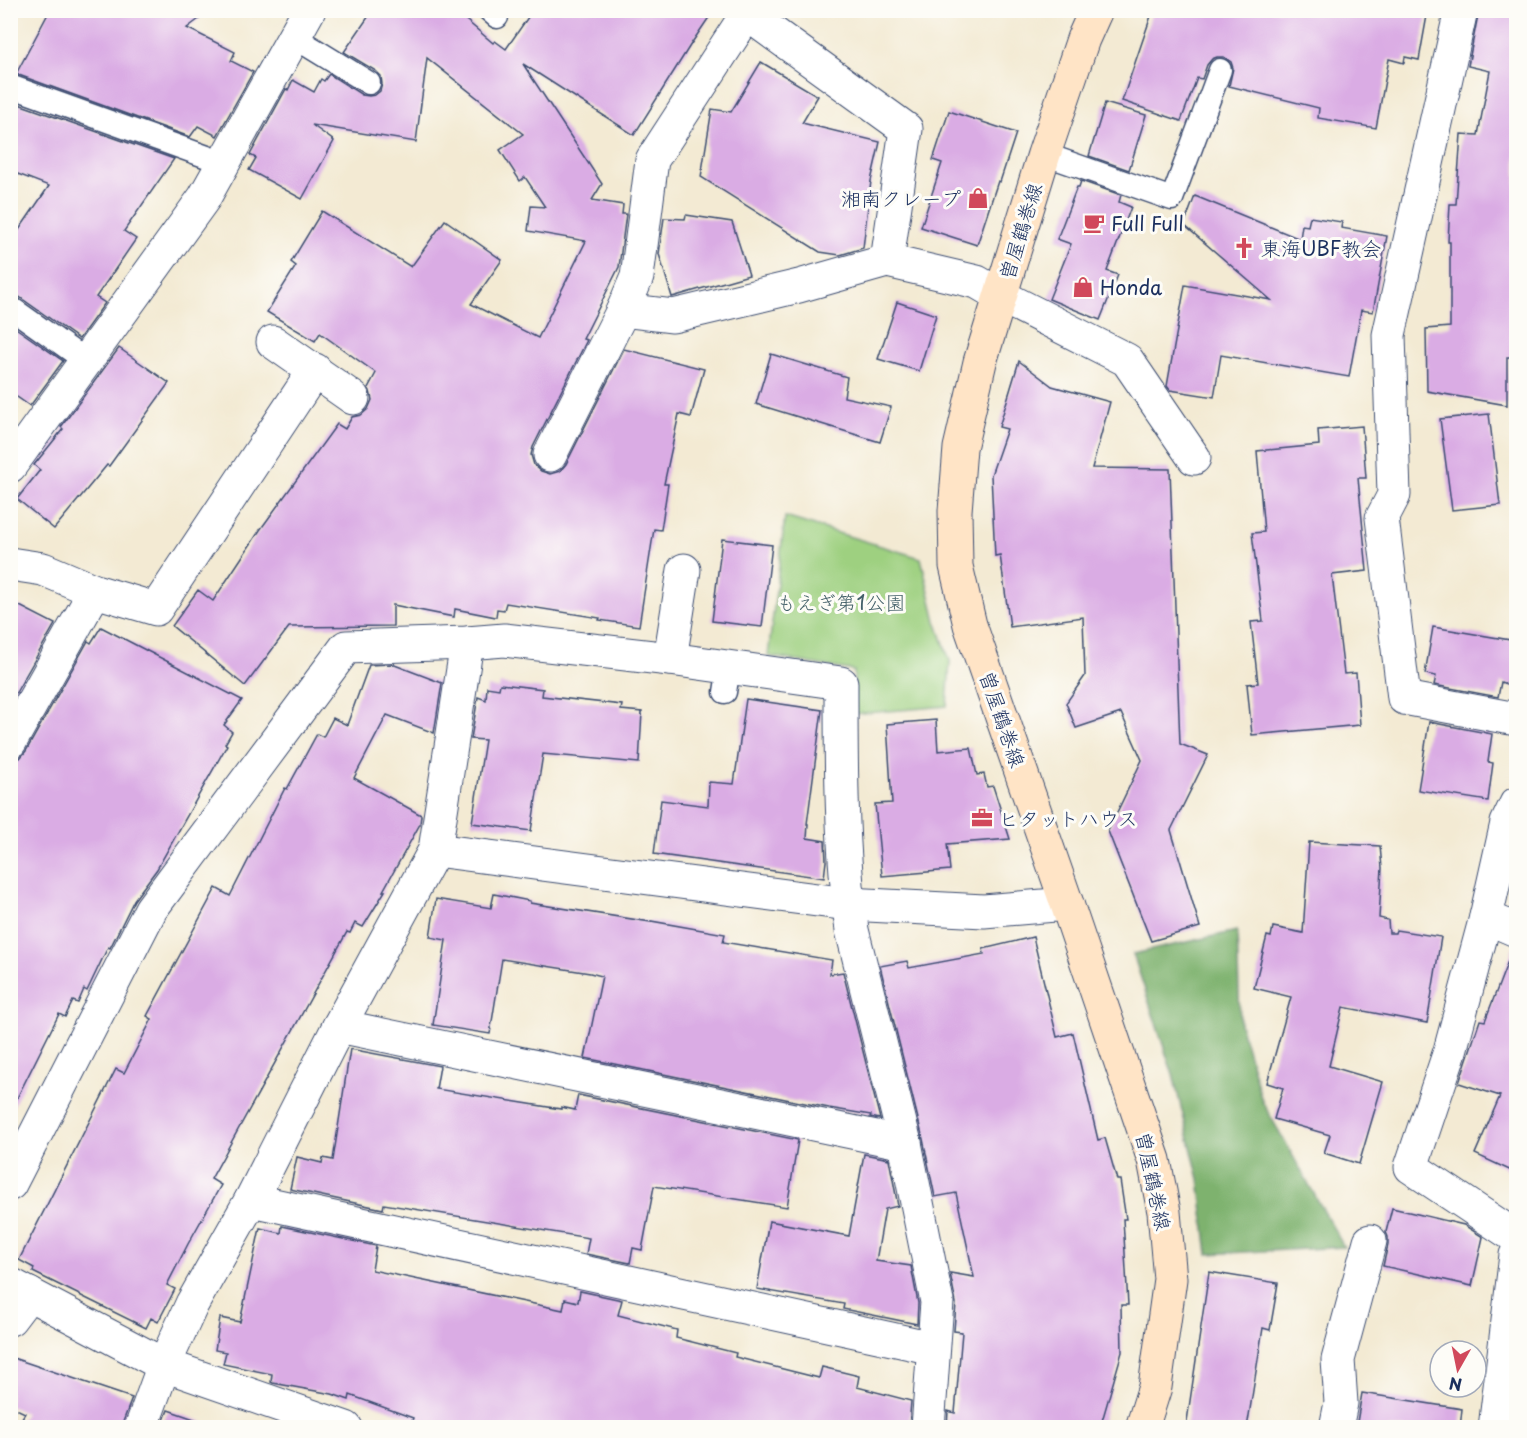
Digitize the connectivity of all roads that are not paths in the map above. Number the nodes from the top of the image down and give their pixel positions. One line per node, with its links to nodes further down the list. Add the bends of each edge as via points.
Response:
1 (1096, 10): 8 (main road, 曽屋鶴巻線)
2 (1461, 10): 26 (street, via 1389,335 1394,495 1382,518 1404,698)
3 (749, 12): 10 (street, via 906,129); 13 (street, via 652,160 637,277)
4 (302, 24): 6 (lane); 9 (street)
5 (1220, 70): 8 (lane, via 1172,199)
6 (369, 83)
7 (10, 86): 9 (lane)
8 (1044, 154): 11 (main road, 曽屋鶴巻線)
9 (224, 163): 15 (street, via 204,198)
10 (887, 261): 11 (street, via 976,282); 13 (street, via 673,316)
11 (1000, 296): 19 (street, via 1127,360); 31 (main road, 曽屋鶴巻線, via 960,448 956,566 970,625)
12 (10, 306): 15 (lane)
13 (623, 310): 18 (street)
14 (273, 342): 16 (street)
15 (86, 361): 20 (street)
16 (315, 370): 17 (street); 23 (street, via 156,609)
17 (353, 398)
18 (550, 455)
19 (1194, 458)
20 (10, 466)
21 (10, 564): 23 (street, via 43,569)
22 (684, 570): 25 (street)
23 (95, 591): 27 (street)
24 (467, 643): 25 (street, via 504,640); 29 (street); 36 (street, via 346,646 151,909)
25 (670, 659): 30 (street, via 727,679 841,683 841,786)
26 (1516, 719)
27 (10, 742)
28 (1516, 804): 32 (street, via 1507,824)
29 (435, 850): 30 (street); 34 (street)
30 (848, 904): 31 (street, via 984,911); 35 (street)
31 (1067, 904): 47 (main road, 曽屋鶴巻線, via 1154,1160 1164,1212 1170,1279 1155,1387)
32 (1486, 917): 33 (street); 38 (street, via 1450,1051 1411,1167)
33 (1516, 930)
34 (339, 1026): 35 (street); 37 (street)
35 (905, 1143): 42 (street, via 937,1302)
36 (10, 1184)
37 (251, 1200): 42 (street); 43 (street, via 192,1305)
38 (1516, 1237)
39 (1370, 1241): 48 (street, via 1338,1360 1341,1403)
40 (1516, 1255): 49 (street)
41 (17, 1299): 43 (street)
42 (933, 1348): 46 (street)
43 (164, 1365): 44 (street); 45 (street)
44 (141, 1428)
45 (346, 1428)
46 (928, 1428)
47 (1142, 1428)
48 (1336, 1428)
49 (1495, 1428)

